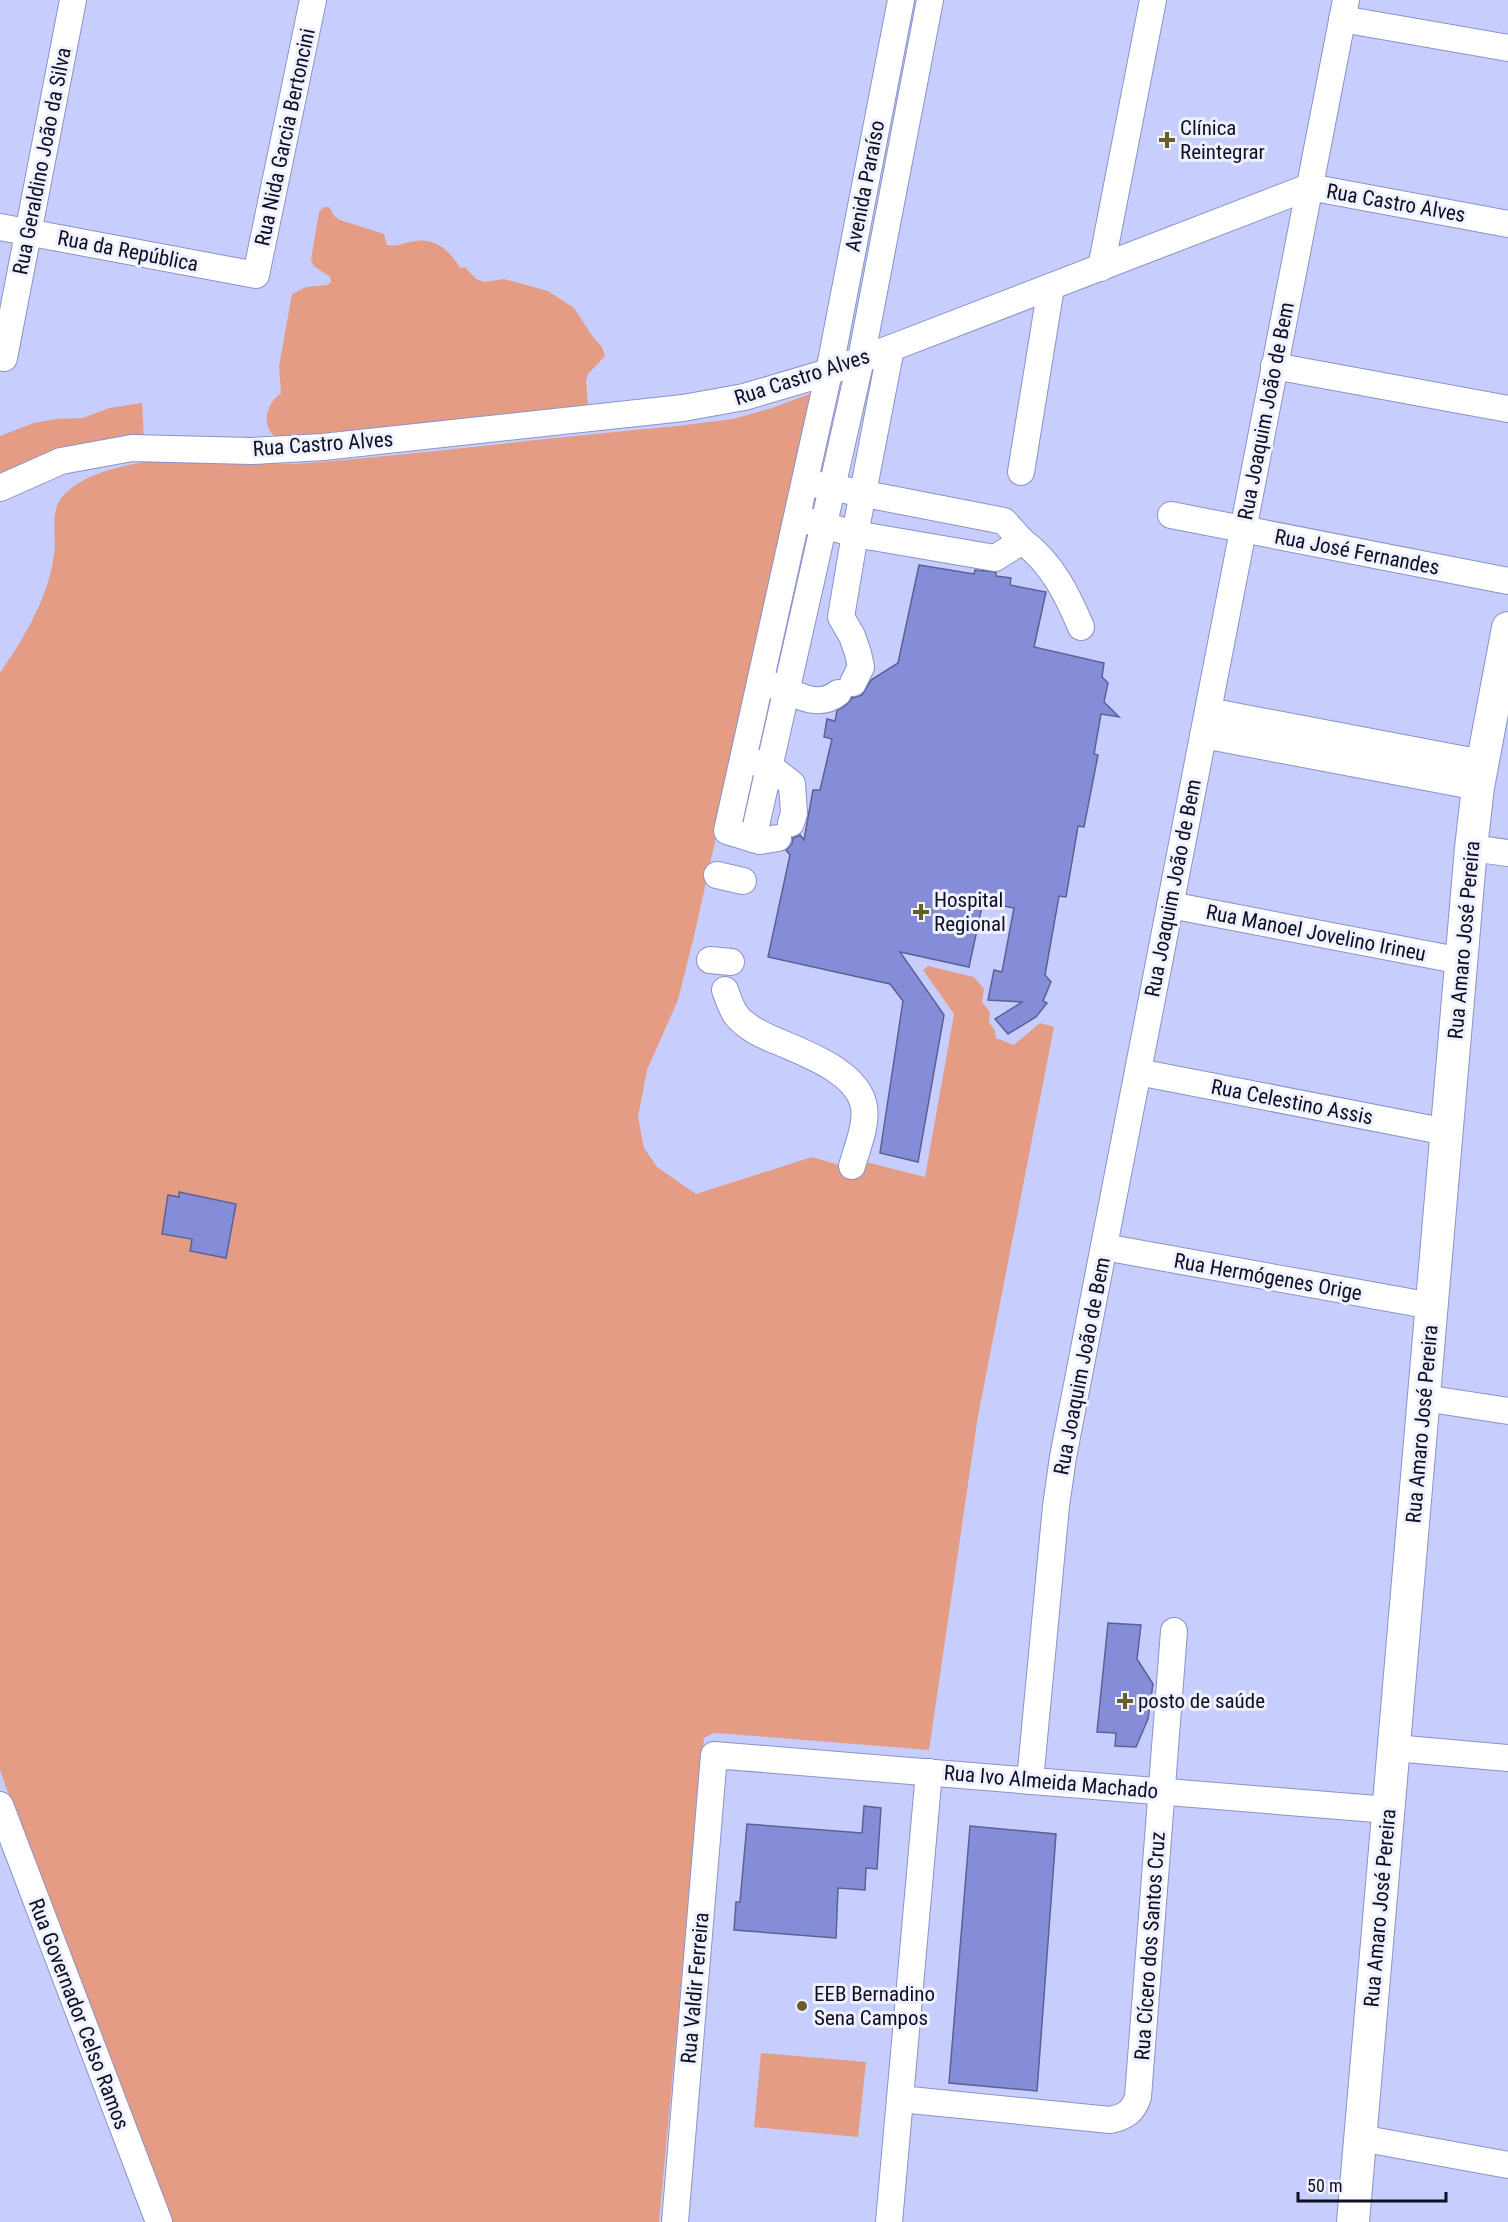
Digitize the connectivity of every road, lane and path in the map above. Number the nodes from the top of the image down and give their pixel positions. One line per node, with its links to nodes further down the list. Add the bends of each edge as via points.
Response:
1 (73, 0): 11 (street, Rua Geraldino João da Silva)
2 (313, 0): 13 (street, Rua Nida Garcia Bertoncini)
3 (901, 0): 19 (street, Avenida Paraíso)
4 (930, 0): 17 (street, Avenida Paraíso)
5 (1153, 0): 12 (street)
6 (1344, 10): 7 (street); 8 (street, Rua Joaquim João de Bem)
7 (1508, 48)
8 (1309, 187): 9 (street, Rua Castro Alves); 12 (street, Rua Castro Alves); 18 (street, Rua Joaquim João de Bem)
9 (1508, 224)
10 (0, 227): 11 (street, Rua da República)
11 (28, 232): 13 (street, Rua da República); 16 (street, Rua Geraldino João da Silva)
12 (1101, 268): 14 (street, Rua Castro Alves)
13 (256, 275)
14 (1052, 287): 15 (street, Rua Castro Alves); 21 (street)
15 (891, 348): 17 (street, Rua Castro Alves); 25 (street)
16 (4, 358)
17 (861, 359): 19 (street, Rua Castro Alves); 24 (street, Avenida Paraíso)
18 (1274, 366): 20 (street); 30 (street, Rua Joaquim João de Bem)
19 (829, 372): 22 (street, Avenida Paraíso); 23 (street, Rua Castro Alves, via 778,389 683,408 302,449 113,450 61,461)
20 (1508, 409)
21 (1021, 472)
22 (804, 482): 24 (street); 28 (street, Avenida Paraíso)
23 (0, 488)
24 (832, 488): 25 (street); 29 (street, Avenida Paraíso)
25 (863, 494): 26 (street); 31 (street)
26 (961, 512): 32 (street, via 1004,521); 33 (street)
27 (1171, 515): 30 (street, Rua José Fernandes)
28 (796, 519): 29 (street); 34 (street, Avenida Paraíso)
29 (823, 525): 31 (street); 36 (street, Avenida Paraíso)
30 (1243, 529): 35 (street, Rua José Fernandes); 42 (street, Rua Joaquim João de Bem)
31 (855, 534): 33 (street); 37 (street)
32 (1022, 541): 33 (street, via 995,558); 38 (street, via 1037,552 1054,574)
33 (954, 551)
34 (783, 577): 36 (street); 40 (street, Avenida Paraíso)
35 (1508, 581)
36 (809, 587): 37 (street); 41 (street, Avenida Paraíso)
37 (841, 617): 41 (street, via 852,636 861,667 846,688 828,701 816,702)
38 (1081, 627)
39 (1508, 628): 45 (main road, Rua Amaro José Pereira)
40 (760, 680): 41 (street); 43 (street, Avenida Paraíso)
41 (786, 690): 44 (street, Avenida Paraíso)
42 (1205, 723): 45 (street); 51 (street, Rua Joaquim João de Bem)
43 (743, 759): 44 (street); 46 (street, Avenida Paraíso, via 727,831)
44 (769, 766): 46 (street, Avenida Paraíso); 46 (street, via 792,784 794,813)
45 (1480, 775): 47 (main road, Rua Amaro José Pereira)
46 (774, 833)
47 (1471, 848): 48 (street); 52 (main road, Rua Amaro José Pereira)
48 (1508, 854)
49 (717, 875): 50 (street)
50 (743, 881)
51 (1170, 905): 52 (street, Rua Manoel Jovelino Irineu); 54 (street, Rua Joaquim João de Bem)
52 (1462, 961): 55 (main road, Rua Amaro José Pereira)
53 (724, 990): 56 (street, via 737,1016 752,1029 835,1068 855,1084 864,1107)
54 (1138, 1072): 55 (street, Rua Celestino Assis); 57 (street, Rua Joaquim João de Bem)
55 (1447, 1132): 58 (main road, Rua Amaro José Pereira)
56 (852, 1166)
57 (1104, 1247): 58 (street, Rua Hermógenes Orige); 66 (street, Rua Joaquim João de Bem, via 1063,1457)
58 (1432, 1306): 59 (main road, Rua Amaro José Pereira)
59 (1424, 1398): 60 (street); 62 (main road, Rua Amaro José Pereira)
60 (1508, 1411)
61 (1174, 1631): 67 (street, Rua Cícero dos Santos Cruz)
62 (1394, 1748): 64 (street); 69 (main road, Rua Amaro José Pereira)
63 (714, 1755): 65 (street, Rua Ivo Almeida Machado); 74 (street, Rua Valdir Ferreira)
64 (1508, 1758)
65 (929, 1772): 66 (street, Rua Ivo Almeida Machado); 70 (street)
66 (1030, 1781): 67 (street, Rua Ivo Almeida Machado)
67 (1162, 1792): 69 (street, Rua Ivo Almeida Machado); 70 (street, Rua Cícero dos Santos Cruz, via 1135,2106 1128,2114 1110,2120)
68 (0, 1805): 73 (street, Rua Governador Celso Ramos)
69 (1388, 1810): 71 (main road, Rua Amaro José Pereira)
70 (900, 2099): 75 (street)
71 (1360, 2138): 72 (street); 76 (main road, Rua Amaro José Pereira)
72 (1508, 2165)
73 (159, 2222)
74 (675, 2222)
75 (889, 2222)
76 (1353, 2222)

